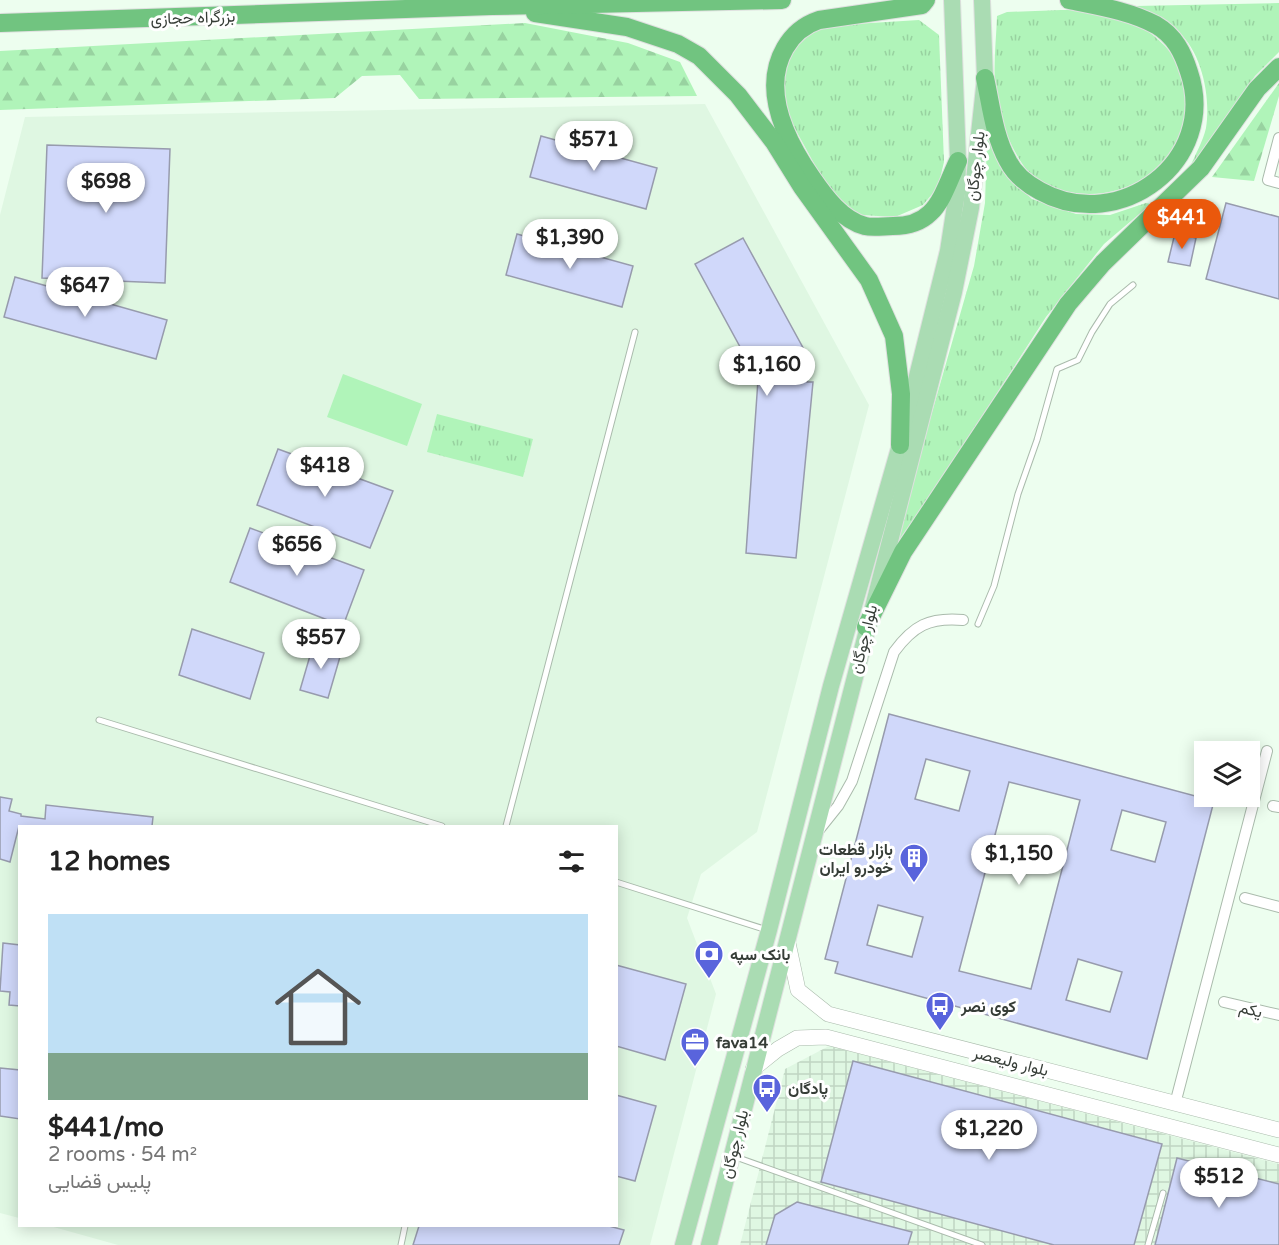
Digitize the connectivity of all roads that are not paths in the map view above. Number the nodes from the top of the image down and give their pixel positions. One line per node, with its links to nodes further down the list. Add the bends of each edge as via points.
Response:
1 (782, 0): 6 (highway, بزرگراه حجازی)
2 (926, 0): 11 (highway, via 922,5 806,25 780,56 775,74 779,113 800,162 819,189 842,214 866,226 900,226 931,212)
3 (952, 0): 11 (main road, بلوار چوگان)
4 (982, 0): 9 (main road, بلوار چوگان)
5 (1069, 0): 9 (highway, via 1158,26 1182,51 1192,80 1193,120 1180,156 1161,178 1112,204 1082,205 1053,198 1026,183 1008,161 997,133)
6 (492, 6): 7 (highway, بزرگراه حجازی); 15 (highway, via 627,27 657,36 699,56 738,95 869,280 894,336 901,394)
7 (0, 23)
8 (1279, 67): 18 (highway, via 1257,89 1201,168 1103,263 1068,304 903,552)
9 (985, 78): 18 (main road, بلوار چوگان, via 971,208 954,292)
10 (1279, 138): 12 (street, via 1268,180)
11 (958, 160): 15 (main road, بلوار چوگان, via 948,251)
12 (1279, 183)
13 (1133, 285): 17 (lane, via 1110,304 1078,360 1057,369 994,586)
14 (634, 332): 22 (lane)
15 (900, 445): 27 (main road, بلوار چوگان, via 831,686)
16 (963, 620): 23 (street, via 924,624 907,634 894,652 852,781)
17 (978, 624)
18 (866, 627): 23 (main road, بلوار چوگان)
19 (99, 720): 21 (lane)
20 (1267, 751): 34 (street)
21 (439, 825)
22 (506, 825)
23 (813, 838): 28 (main road, بلوار چوگان)
24 (618, 883): 27 (lane)
25 (1245, 898): 26 (street)
26 (1279, 908)
27 (769, 930): 41 (main road, بلوار چوگان)
28 (788, 943): 31 (main road, بلوار ولیعصر, via 798,990 828,1014); 33 (main road, بلوار چوگان)
29 (1224, 1002): 30 (street, یکم)
30 (1279, 1016)
31 (912, 1036): 32 (main road, via 902,1044); 34 (main road, بلوار ولیعصر)
32 (910, 1059): 33 (main road, بلوار ولیعصر, via 826,1037 797,1038); 36 (main road, بلوار ولیعصر)
33 (753, 1069): 37 (main road, بلوار چوگان)
34 (1176, 1104): 35 (main road, بلوار ولیعصر)
35 (1279, 1130)
36 (1279, 1155)
37 (731, 1156): 42 (main road, بلوار چوگان); 43 (lane)
38 (1163, 1193): 44 (lane)
39 (405, 1227): 40 (lane)
40 (400, 1245)
41 (683, 1245)
42 (709, 1245)
43 (982, 1245)
44 (1148, 1245)

